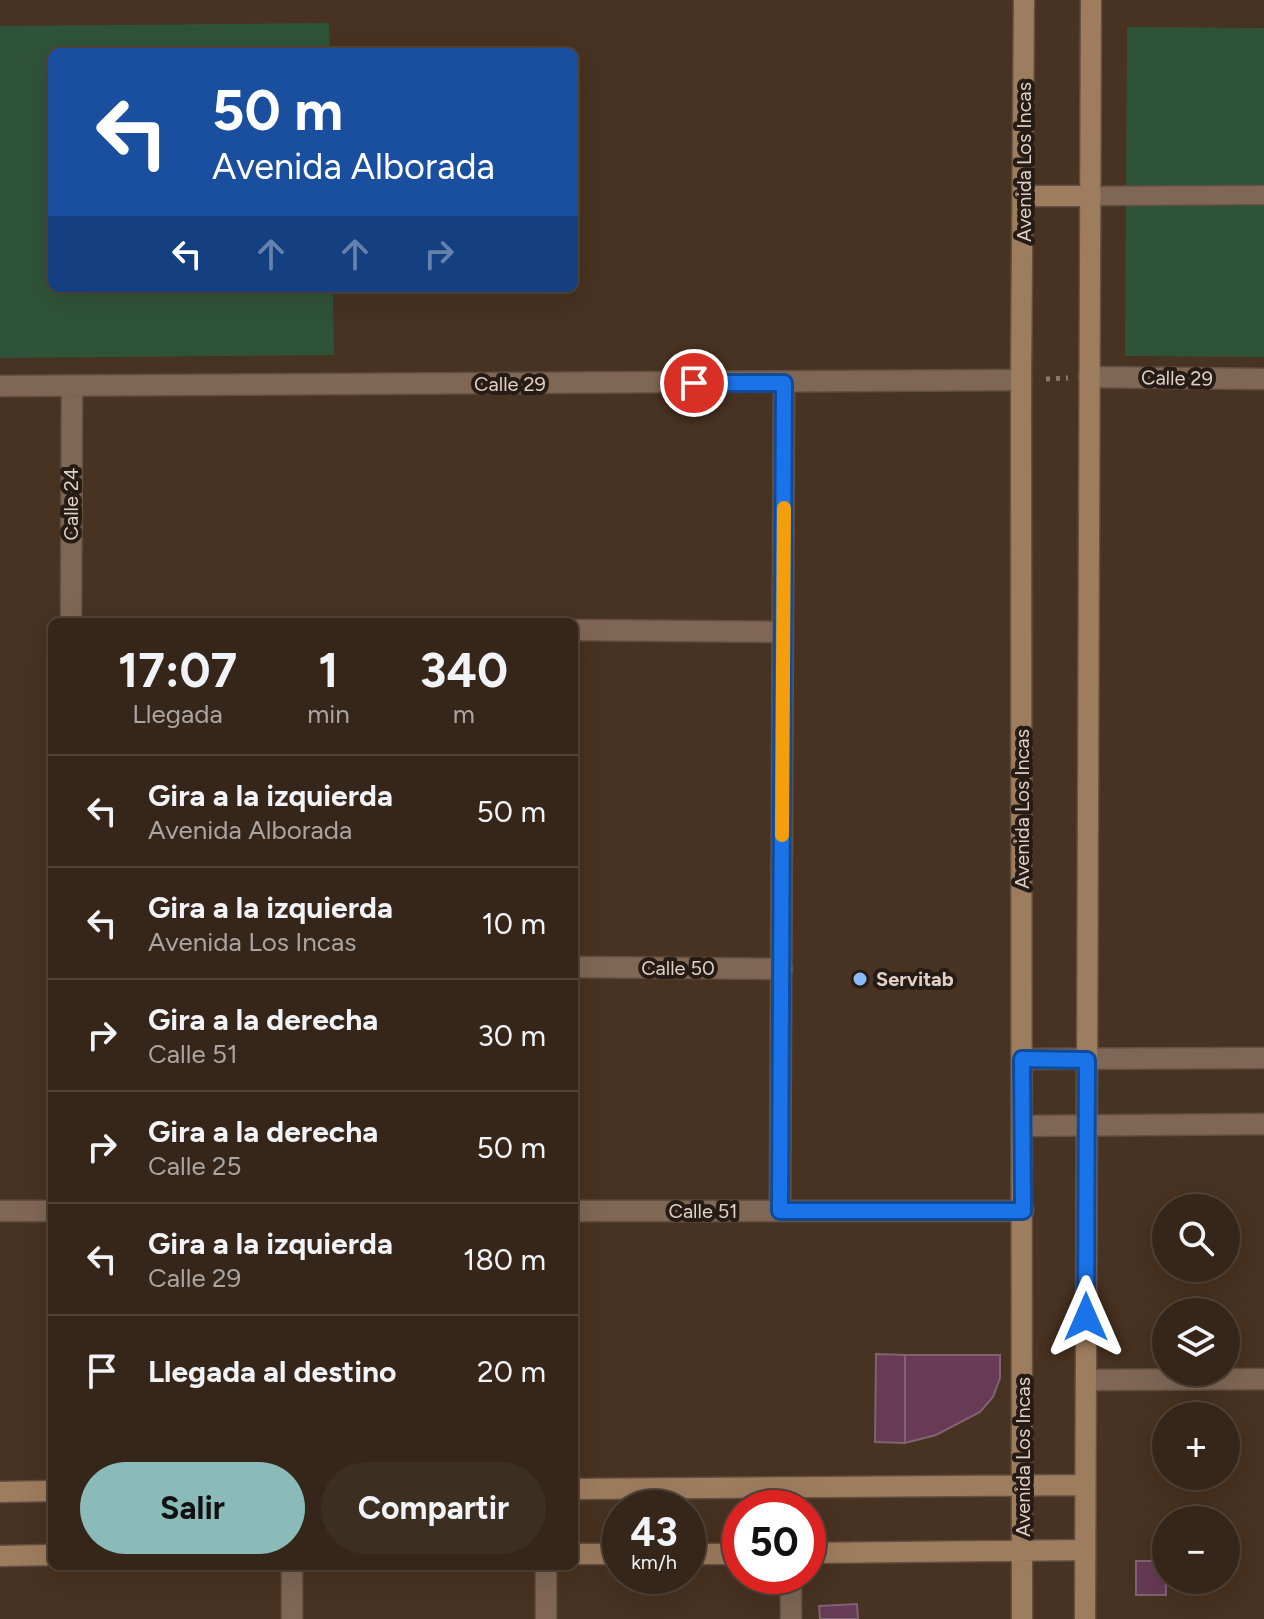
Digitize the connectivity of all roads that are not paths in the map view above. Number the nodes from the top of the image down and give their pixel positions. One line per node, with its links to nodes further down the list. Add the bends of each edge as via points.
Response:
1 (1024, 0): 4 (main road, Avenida Los Incas)
2 (1091, 0): 5 (main road)
3 (1264, 195): 5 (lane)
4 (1024, 196): 5 (main road); 8 (main road, Avenida Los Incas)
5 (1091, 196): 6 (main road)
6 (1089, 377): 7 (street, Calle 29); 19 (main road)
7 (1264, 379)
8 (1021, 380): 9 (street, Calle 29); 18 (main road, Avenida Los Incas)
9 (784, 383): 11 (street, Calle 29); 14 (street)
10 (0, 386): 11 (street, Calle 29)
11 (72, 386): 12 (street, Calle 24)
12 (71, 618)
13 (578, 630): 14 (street)
14 (783, 632): 16 (street)
15 (578, 967): 16 (street, Calle 50)
16 (782, 969): 26 (street)
17 (1264, 1058): 19 (street)
18 (1022, 1059): 19 (street); 22 (main road, Avenida Los Incas)
19 (1087, 1060): 21 (main road)
20 (1264, 1124): 21 (street)
21 (1087, 1125): 22 (street); 29 (main road)
22 (1022, 1126): 27 (main road, Avenida Los Incas)
23 (0, 1211): 24 (street)
24 (48, 1211)
25 (578, 1211): 26 (street, Calle 51)
26 (780, 1211): 27 (street, Calle 51)
27 (1023, 1211): 31 (main road, Avenida Los Incas)
28 (1264, 1379): 29 (street)
29 (1086, 1380): 30 (main road)
30 (1085, 1485): 31 (main road); 35 (main road)
31 (1024, 1487): 32 (main road); 36 (main road, Avenida Los Incas)
32 (578, 1489)
33 (48, 1491): 34 (main road)
34 (0, 1492)
35 (1085, 1550): 36 (main road); 49 (main road)
36 (1023, 1551): 37 (main road); 48 (main road, Avenida Los Incas)
37 (826, 1553)
38 (578, 1554): 39 (main road)
39 (602, 1554)
40 (48, 1555): 41 (main road)
41 (0, 1556)
42 (292, 1570): 45 (street)
43 (546, 1570): 46 (street)
44 (791, 1594): 47 (street)
45 (292, 1619)
46 (546, 1619)
47 (791, 1619)
48 (1022, 1619)
49 (1085, 1619)

